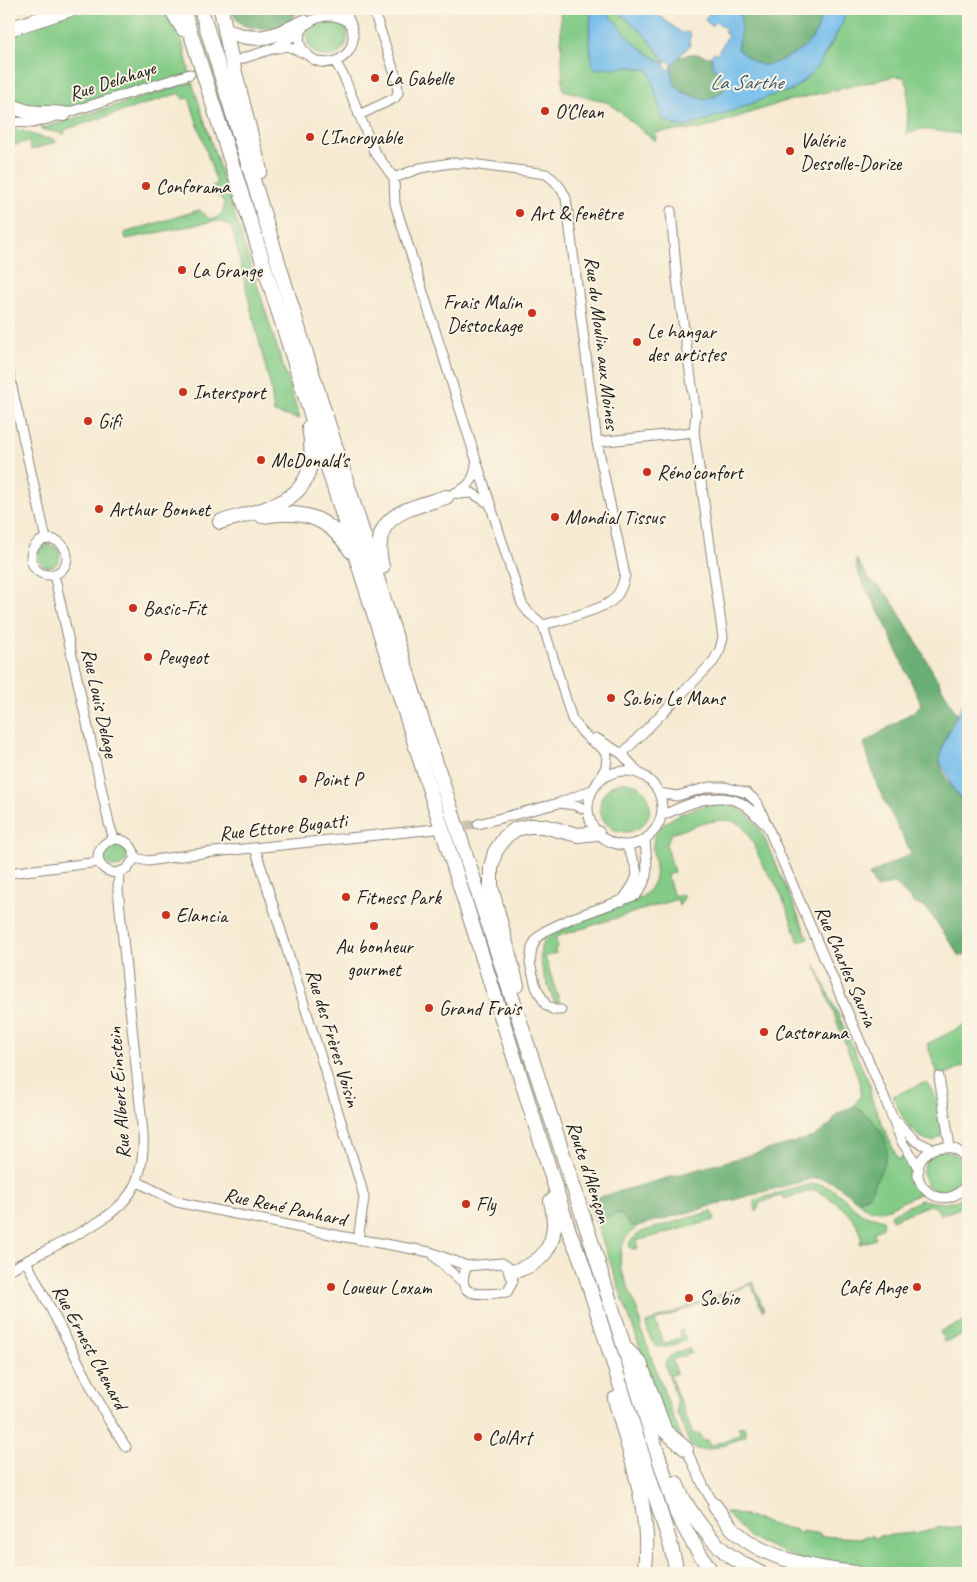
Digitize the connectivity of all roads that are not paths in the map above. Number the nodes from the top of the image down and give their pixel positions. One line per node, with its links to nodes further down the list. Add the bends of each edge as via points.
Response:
1 (71, 9): 10 (highway)
2 (171, 9): 17 (highway, via 182,26 199,82)
3 (183, 9): 17 (highway)
4 (201, 9): 27 (highway)
5 (221, 9): 27 (highway, via 228,49)
6 (344, 9): 9 (street)
7 (373, 9): 20 (street, via 397,80 398,93 395,98)
8 (307, 20): 9 (street, via 322,10 331,10 343,15); 11 (highway, via 267,37 251,38); 12 (street); 13 (street, via 302,46)
9 (351, 25): 15 (street, via 352,44 344,57)
10 (9, 29)
11 (233, 32)
12 (275, 48): 13 (street, via 287,46); 14 (street)
13 (307, 54): 15 (street, via 320,62)
14 (241, 59)
15 (335, 62): 20 (street)
16 (190, 74): 19 (street, Rue Delahaye)
17 (210, 93): 26 (highway)
18 (9, 103): 19 (highway, via 27,113)
19 (64, 114): 22 (street, Rue Delahaye)
20 (359, 115): 24 (street, via 376,157)
21 (9, 117): 22 (street, Rue Delahaye)
22 (44, 120): 23 (street, Rue Delahaye)
23 (9, 122)
24 (394, 178): 30 (street, Rue du Moulin aux Moines, via 434,165 465,163 546,174 556,180 566,198); 31 (street, via 395,204)
25 (671, 211): 29 (street, via 696,414)
26 (281, 316): 35 (highway); 35 (highway, via 286,353 312,443 311,466 301,487 282,503 220,522 303,514 337,533)
27 (308, 360): 38 (highway)
28 (9, 374): 34 (street)
29 (694, 432): 30 (street); 40 (street, via 723,637 713,662)
30 (597, 442): 37 (street, Rue du Moulin aux Moines, via 625,575 623,585 611,602)
31 (477, 462): 32 (street, via 470,484); 33 (street)
32 (446, 497): 33 (street, via 472,493); 38 (highway, via 396,515 383,529 378,546 382,570 412,665)
33 (490, 504): 37 (street, via 522,604)
34 (46, 539): 36 (street, via 61,543 66,552 65,566); 36 (street, via 34,548 32,563 44,574)
35 (359, 565): 64 (highway)
36 (54, 574): 51 (street, Rue Louis Delage)
37 (543, 625): 39 (street, via 572,719)
38 (422, 720): 62 (highway)
39 (582, 732): 40 (street); 42 (street, via 608,757)
40 (622, 754): 41 (street)
41 (639, 773): 42 (street, via 616,772); 43 (street)
42 (594, 788): 44 (street); 45 (street)
43 (659, 793): 46 (street); 48 (street, Rue Charles Sauria, via 677,796 714,787 739,790 757,802)
44 (559, 803): 45 (street); 47 (street)
45 (588, 810): 50 (street)
46 (661, 816): 48 (street, Rue Charles Sauria, via 702,801 722,798 744,804); 52 (street, via 655,831)
47 (478, 824)
48 (767, 826): 63 (street, Rue Charles Sauria)
49 (435, 829): 54 (street, Rue Ettore Bugatti)
50 (598, 833): 53 (street, via 606,840); 62 (highway, via 578,835 543,826 516,829 506,836 492,859 491,887)
51 (114, 839): 55 (street, via 130,845); 56 (street, via 100,849)
52 (645, 839): 53 (street); 59 (street, via 646,878 636,895)
53 (626, 845): 59 (street, via 638,874)
54 (254, 848): 55 (street, Rue Ettore Bugatti, via 148,861); 72 (street, Rue des Frères Voisin, via 362,1185 364,1198)
55 (134, 858): 58 (street, via 127,869)
56 (99, 862): 57 (street); 58 (street, via 107,871)
57 (9, 873)
58 (119, 873): 70 (street, Rue Albert Einstein, via 118,890 143,1134 144,1151)
59 (622, 901): 60 (street, via 570,919 545,931 534,943 531,967 540,995 549,1007)
60 (561, 1010)
61 (939, 1076): 65 (street)
62 (549, 1112): 79 (highway, Route d'Alençon)
63 (894, 1119): 66 (street, Rue Charles Sauria, via 916,1141); 68 (street, Rue Charles Sauria, via 902,1142)
64 (540, 1139): 71 (highway); 77 (highway, via 540,1158 555,1215 554,1237 547,1250 532,1265)
65 (950, 1147): 66 (street); 67 (street, via 962,1154)
66 (933, 1149): 68 (street)
67 (968, 1164)
68 (918, 1170): 69 (street, Rue Charles Sauria, via 925,1189 937,1197 958,1194)
69 (968, 1181)
70 (138, 1182): 72 (street, Rue René Panhard, via 177,1202); 74 (street, Rue Albert Einstein, via 122,1205 102,1221)
71 (570, 1234): 84 (highway, via 645,1521 647,1554); 85 (highway, via 670,1543)
72 (358, 1240): 73 (street, Rue René Panhard)
73 (430, 1252): 75 (street, Rue René Panhard); 78 (street)
74 (26, 1261): 76 (street, Rue Albert Einstein); 81 (street, Rue Ernest Chenard, via 108,1419)
75 (467, 1266): 77 (street, via 502,1263); 78 (street)
76 (9, 1270)
77 (512, 1272): 78 (street, via 514,1281 507,1292 476,1295 465,1287)
78 (463, 1281)
79 (624, 1347): 80 (highway); 82 (highway, via 640,1363 665,1431)
80 (640, 1397): 86 (highway, via 677,1514); 87 (highway, via 648,1401 676,1486 691,1513 723,1550)
81 (126, 1447)
82 (686, 1449): 83 (street)
83 (715, 1506): 88 (highway, via 732,1528 750,1543 816,1568)
84 (644, 1573)
85 (676, 1573)
86 (712, 1573)
87 (760, 1573)
88 (855, 1573)

